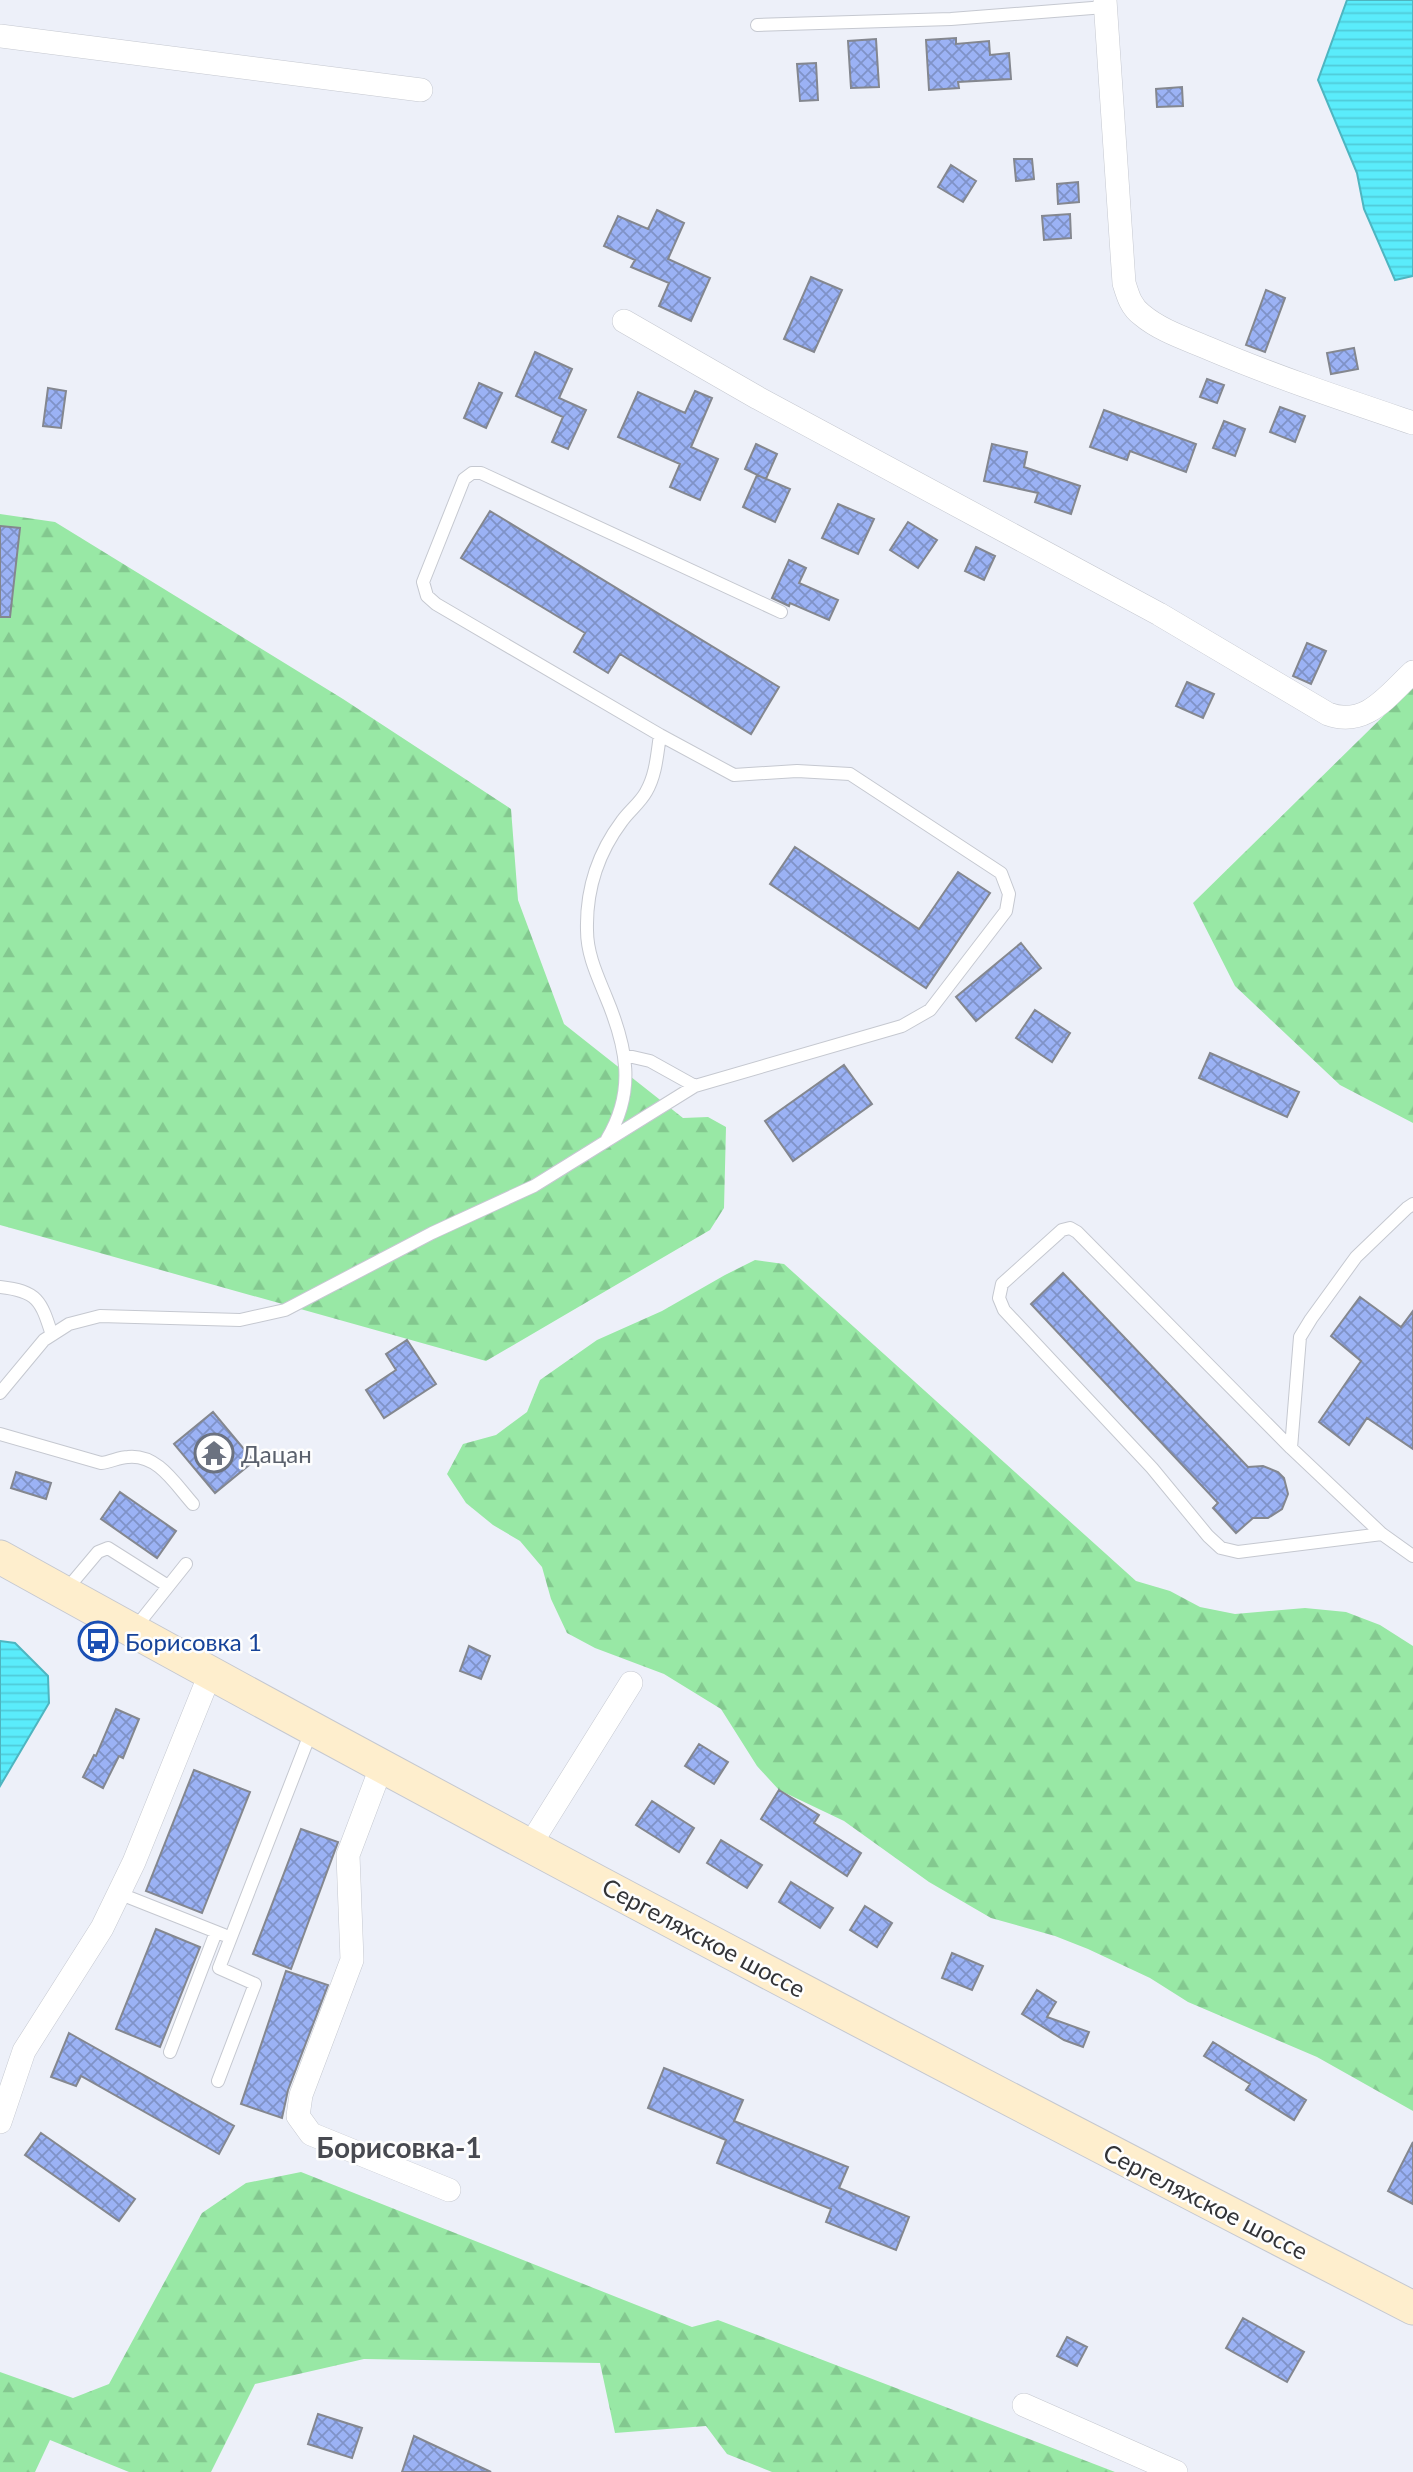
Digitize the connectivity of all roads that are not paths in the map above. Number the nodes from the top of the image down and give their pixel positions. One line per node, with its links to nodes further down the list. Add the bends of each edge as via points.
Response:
1 (1105, 4): 2 (lane, via 951,19); 6 (street, via 1124,283 1130,303 1161,328 1234,359)
2 (757, 24)
3 (0, 36): 4 (street)
4 (421, 90)
5 (624, 321): 8 (street, via 1159,614 1328,714 1357,718)
6 (1413, 423)
7 (781, 612): 9 (lane, via 481,473 472,472 464,479 423,582 427,596)
8 (1413, 672)
9 (660, 735): 10 (lane, via 646,793 599,857 590,890 587,932 593,967); 11 (lane, via 734,775 850,774 1001,873 1009,894 1006,911 930,1010 902,1026)
10 (624, 1055): 11 (lane, via 650,1061); 12 (lane, via 627,1077 622,1108)
11 (695, 1086): 12 (lane)
12 (605, 1142): 15 (lane, via 534,1186 285,1310 240,1320 100,1316 69,1324)
13 (1413, 1205): 18 (lane, via 1356,1256 1300,1337)
14 (0, 1287): 15 (lane, via 35,1297 43,1306)
15 (52, 1335): 16 (lane)
16 (0, 1393)
17 (0, 1434): 19 (lane, via 101,1463 142,1457 158,1464)
18 (1291, 1448): 20 (lane); 20 (lane, via 1077,1231 1062,1230 1002,1284 999,1298 1004,1310 1221,1548 1238,1552)
19 (193, 1504)
20 (1382, 1534): 21 (lane)
21 (1413, 1556)
22 (0, 1558): 25 (main road, Сергеляхское шоссе)
23 (186, 1564): 24 (lane)
24 (168, 1586): 25 (lane, via 108,1548 98,1552); 26 (lane)
25 (64, 1593): 26 (main road, Сергеляхское шоссе)
26 (132, 1631): 27 (main road, Сергеляхское шоссе)
27 (210, 1674): 29 (main road, Сергеляхское шоссе); 32 (street)
28 (631, 1683): 31 (street)
29 (312, 1728): 30 (main road, Сергеляхское шоссе); 34 (lane)
30 (382, 1765): 31 (main road, Сергеляхское шоссе); 40 (street, via 348,1855 352,1960 301,2095 298,2116 311,2134)
31 (530, 1845): 41 (main road, Сергеляхское шоссе)
32 (118, 1893): 33 (lane); 36 (street, via 102,1928)
33 (216, 1932): 34 (lane); 37 (lane)
34 (231, 1938): 38 (lane, via 219,1968 255,1984)
35 (0, 2051): 36 (street)
36 (24, 2051): 39 (street)
37 (170, 2052)
38 (218, 2081)
39 (0, 2122)
40 (449, 2190)
41 (1413, 2308)
42 (1024, 2405): 43 (street)
43 (1176, 2472)

